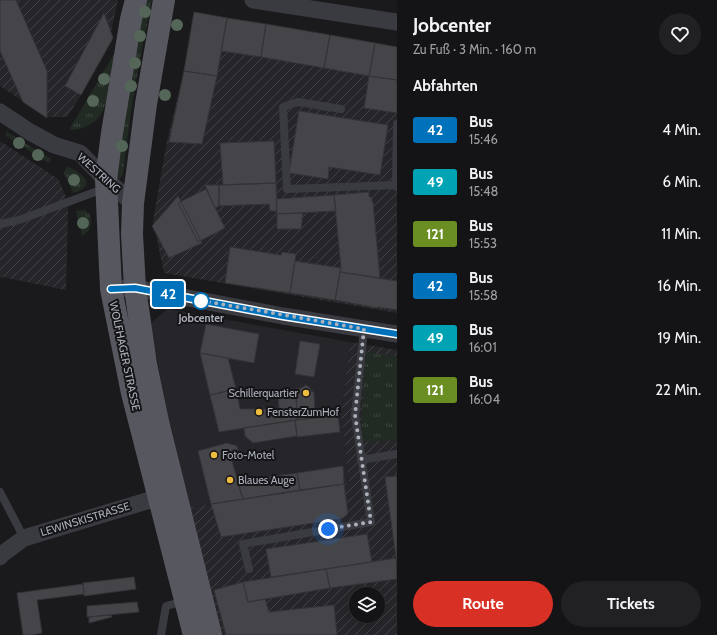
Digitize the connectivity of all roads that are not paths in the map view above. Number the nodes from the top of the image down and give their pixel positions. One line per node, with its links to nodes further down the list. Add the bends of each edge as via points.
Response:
1 (136, 0): 8 (main road, WOLFHAGER STRASSE, via 112,133)
2 (164, 0): 10 (main road, WOLFHAGER STRASSE, via 146,104)
3 (253, 0): 4 (street)
4 (397, 22)
5 (341, 109): 9 (lane, via 298,102 283,106 287,189)
6 (0, 112): 8 (street, WESTRING, via 54,145 80,153)
7 (397, 124): 9 (lane)
8 (106, 184): 10 (street, WESTRING); 11 (lane, via 19,220); 13 (main road, WOLFHAGER STRASSE)
9 (396, 186)
10 (133, 203): 12 (main road, WOLFHAGER STRASSE)
11 (0, 224)
12 (135, 288): 13 (street); 14 (street); 19 (main road, WOLFHAGER STRASSE)
13 (111, 289): 19 (main road, WOLFHAGER STRASSE, via 132,393)
14 (364, 329): 15 (street); 17 (lane, via 355,415)
15 (397, 334)
16 (397, 454): 17 (lane)
17 (361, 460): 22 (lane, via 371,522 243,544)
18 (0, 492): 20 (lane)
19 (168, 494): 20 (street, LEWINSKISTRASSE); 23 (main road, WOLFHAGER STRASSE); 26 (main road, WOLFHAGER STRASSE)
20 (24, 538): 21 (street, LEWINSKISTRASSE)
21 (0, 557)
22 (249, 569)
23 (186, 601): 24 (lane, via 166,606); 25 (main road, WOLFHAGER STRASSE)
24 (161, 635)
25 (194, 635)
26 (211, 635)

